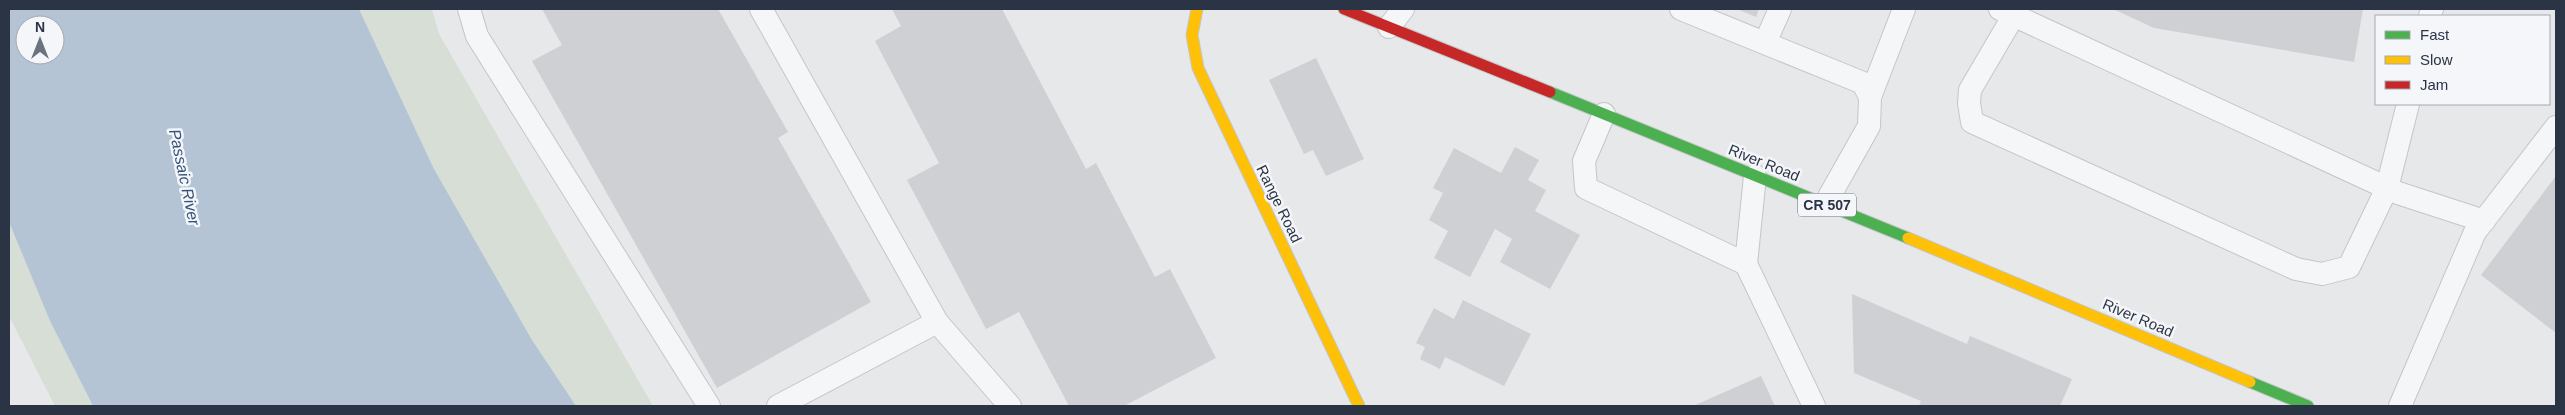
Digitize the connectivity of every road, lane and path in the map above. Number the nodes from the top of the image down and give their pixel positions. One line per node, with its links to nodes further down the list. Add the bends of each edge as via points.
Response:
1 (469, 9): 22 (lane, via 477,36)
2 (761, 9): 21 (lane)
3 (1197, 9): 25 (main road, Range Road, via 1192,35 1198,68)
4 (1344, 9): 10 (main road, River Road / CR 507)
5 (1402, 9): 10 (lane)
6 (1681, 9): 11 (lane)
7 (1780, 9): 11 (lane)
8 (1904, 9): 12 (lane)
9 (2007, 12): 17 (lane); 17 (lane, via 1970,90 1972,122 2296,269 2322,274 2349,267)
10 (1390, 27): 14 (main road, River Road / CR 507)
11 (1765, 42): 12 (lane, via 1863,83)
12 (1870, 97): 18 (lane, via 1869,126)
13 (2408, 105): 17 (lane)
14 (1604, 114): 16 (main road, River Road / CR 507); 20 (lane, via 1584,161 1586,188)
15 (2556, 127): 19 (lane)
16 (1755, 176): 18 (main road, River Road / CR 507); 20 (lane)
17 (2387, 188): 19 (lane)
18 (1825, 204): 27 (main road, River Road / CR 507)
19 (2484, 221): 28 (lane, via 2475,232)
20 (1746, 264): 26 (lane)
21 (937, 322): 23 (lane); 24 (lane)
22 (709, 406)
23 (778, 406)
24 (1010, 406)
25 (1359, 406)
26 (1814, 406)
27 (2308, 406)
28 (2400, 406)

